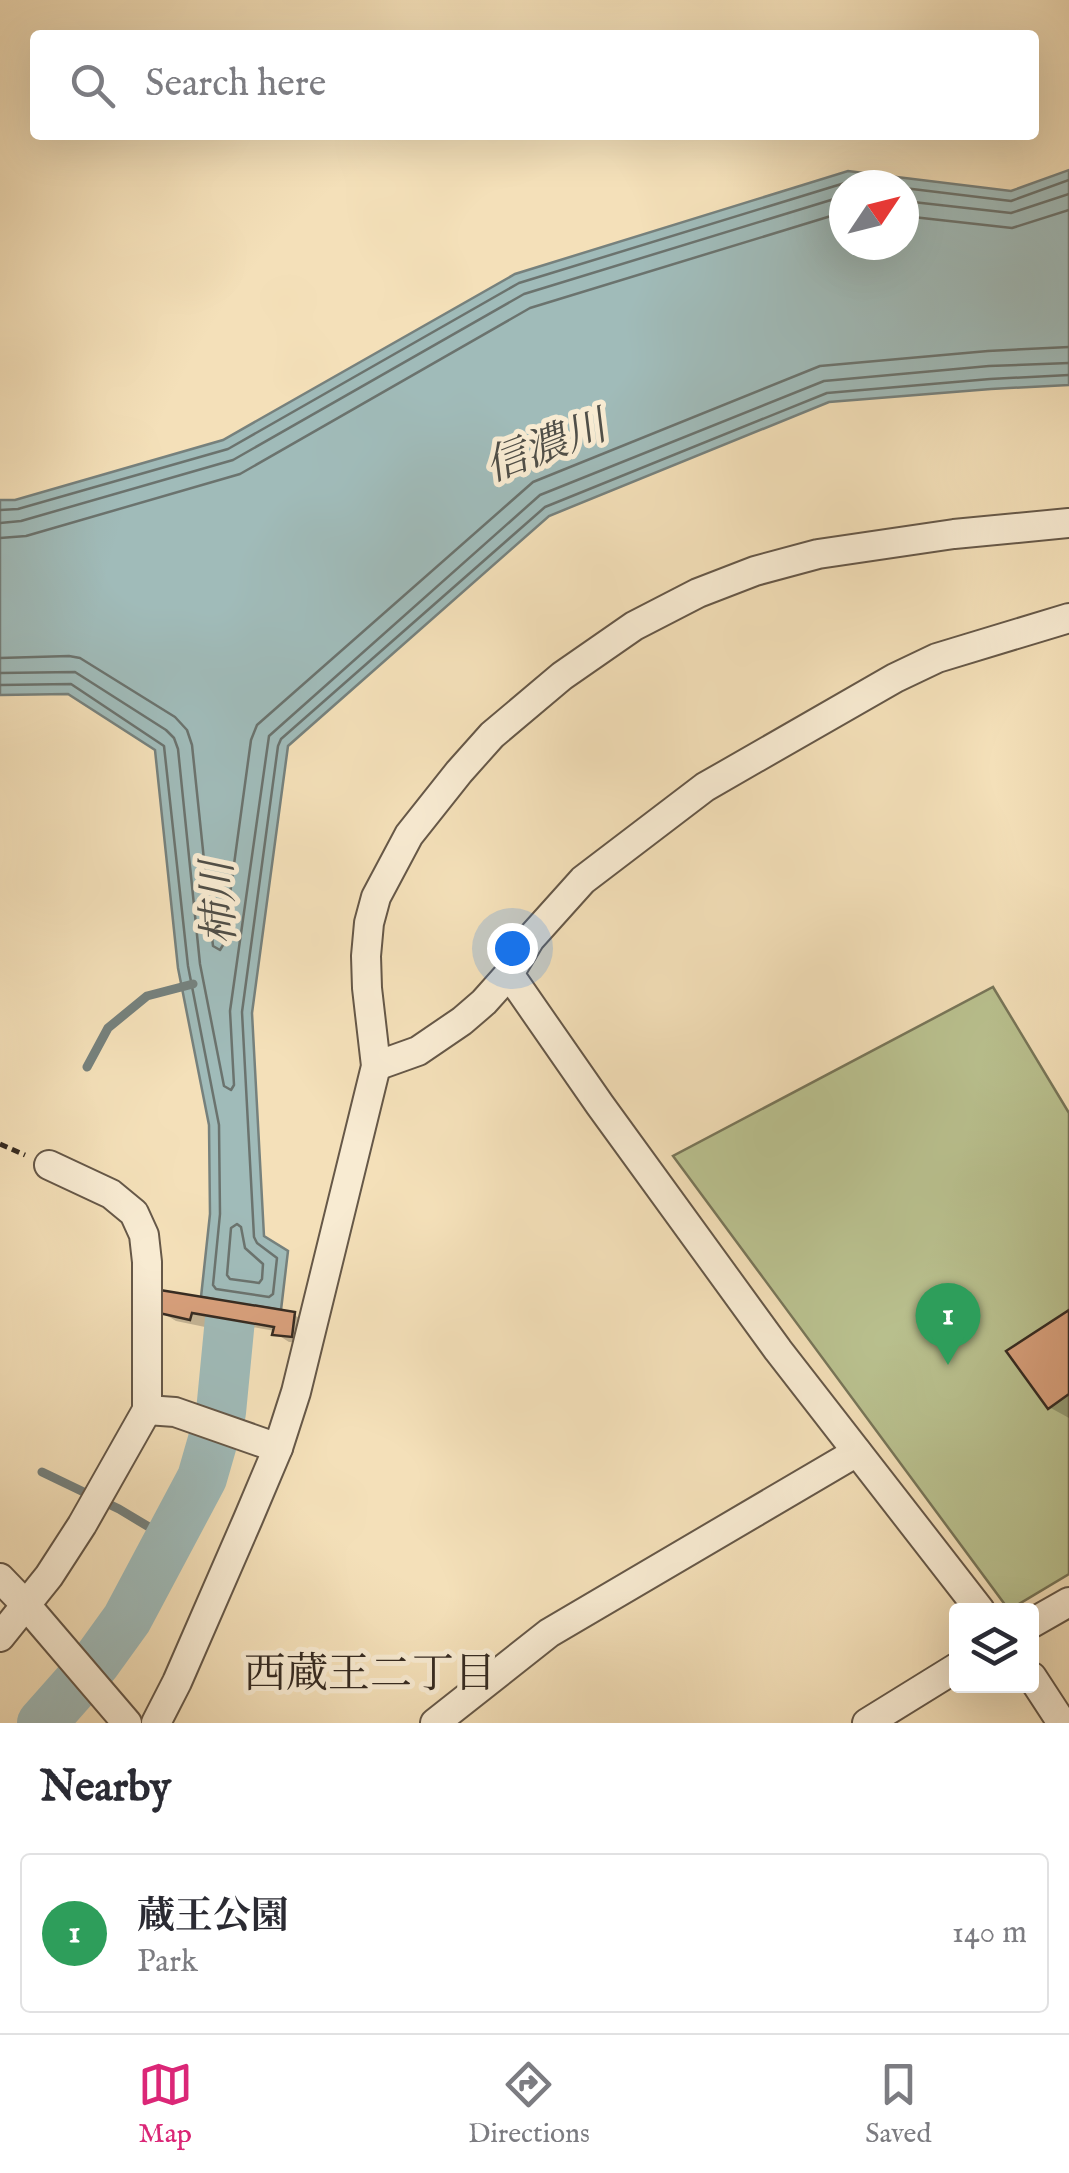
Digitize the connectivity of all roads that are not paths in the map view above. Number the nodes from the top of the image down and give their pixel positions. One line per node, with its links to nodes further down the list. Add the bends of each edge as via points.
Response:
1 (1069, 523): 4 (street, via 818,554 755,571 634,626 562,676 459,772 410,835 376,897 366,956)
2 (1069, 618): 3 (street, via 938,658 704,787 583,880 530,938)
3 (508, 974): 4 (street, via 462,1021 418,1051); 8 (street)
4 (376, 1066): 7 (street, via 306,1355)
5 (50, 1166): 6 (street, via 111,1194 134,1212 144,1235)
6 (146, 1410): 7 (street, via 175,1412); 12 (street)
7 (269, 1444): 18 (street)
8 (857, 1452): 11 (street); 19 (street, via 550,1634)
9 (0, 1578): 12 (street)
10 (1069, 1602): 13 (street)
11 (975, 1603)
12 (33, 1613): 14 (street); 17 (street)
13 (1039, 1620)
14 (0, 1637)
15 (949, 1672): 20 (street)
16 (1039, 1687): 21 (street)
17 (126, 1722)
18 (156, 1723)
19 (435, 1723)
20 (868, 1723)
21 (1062, 1723)

